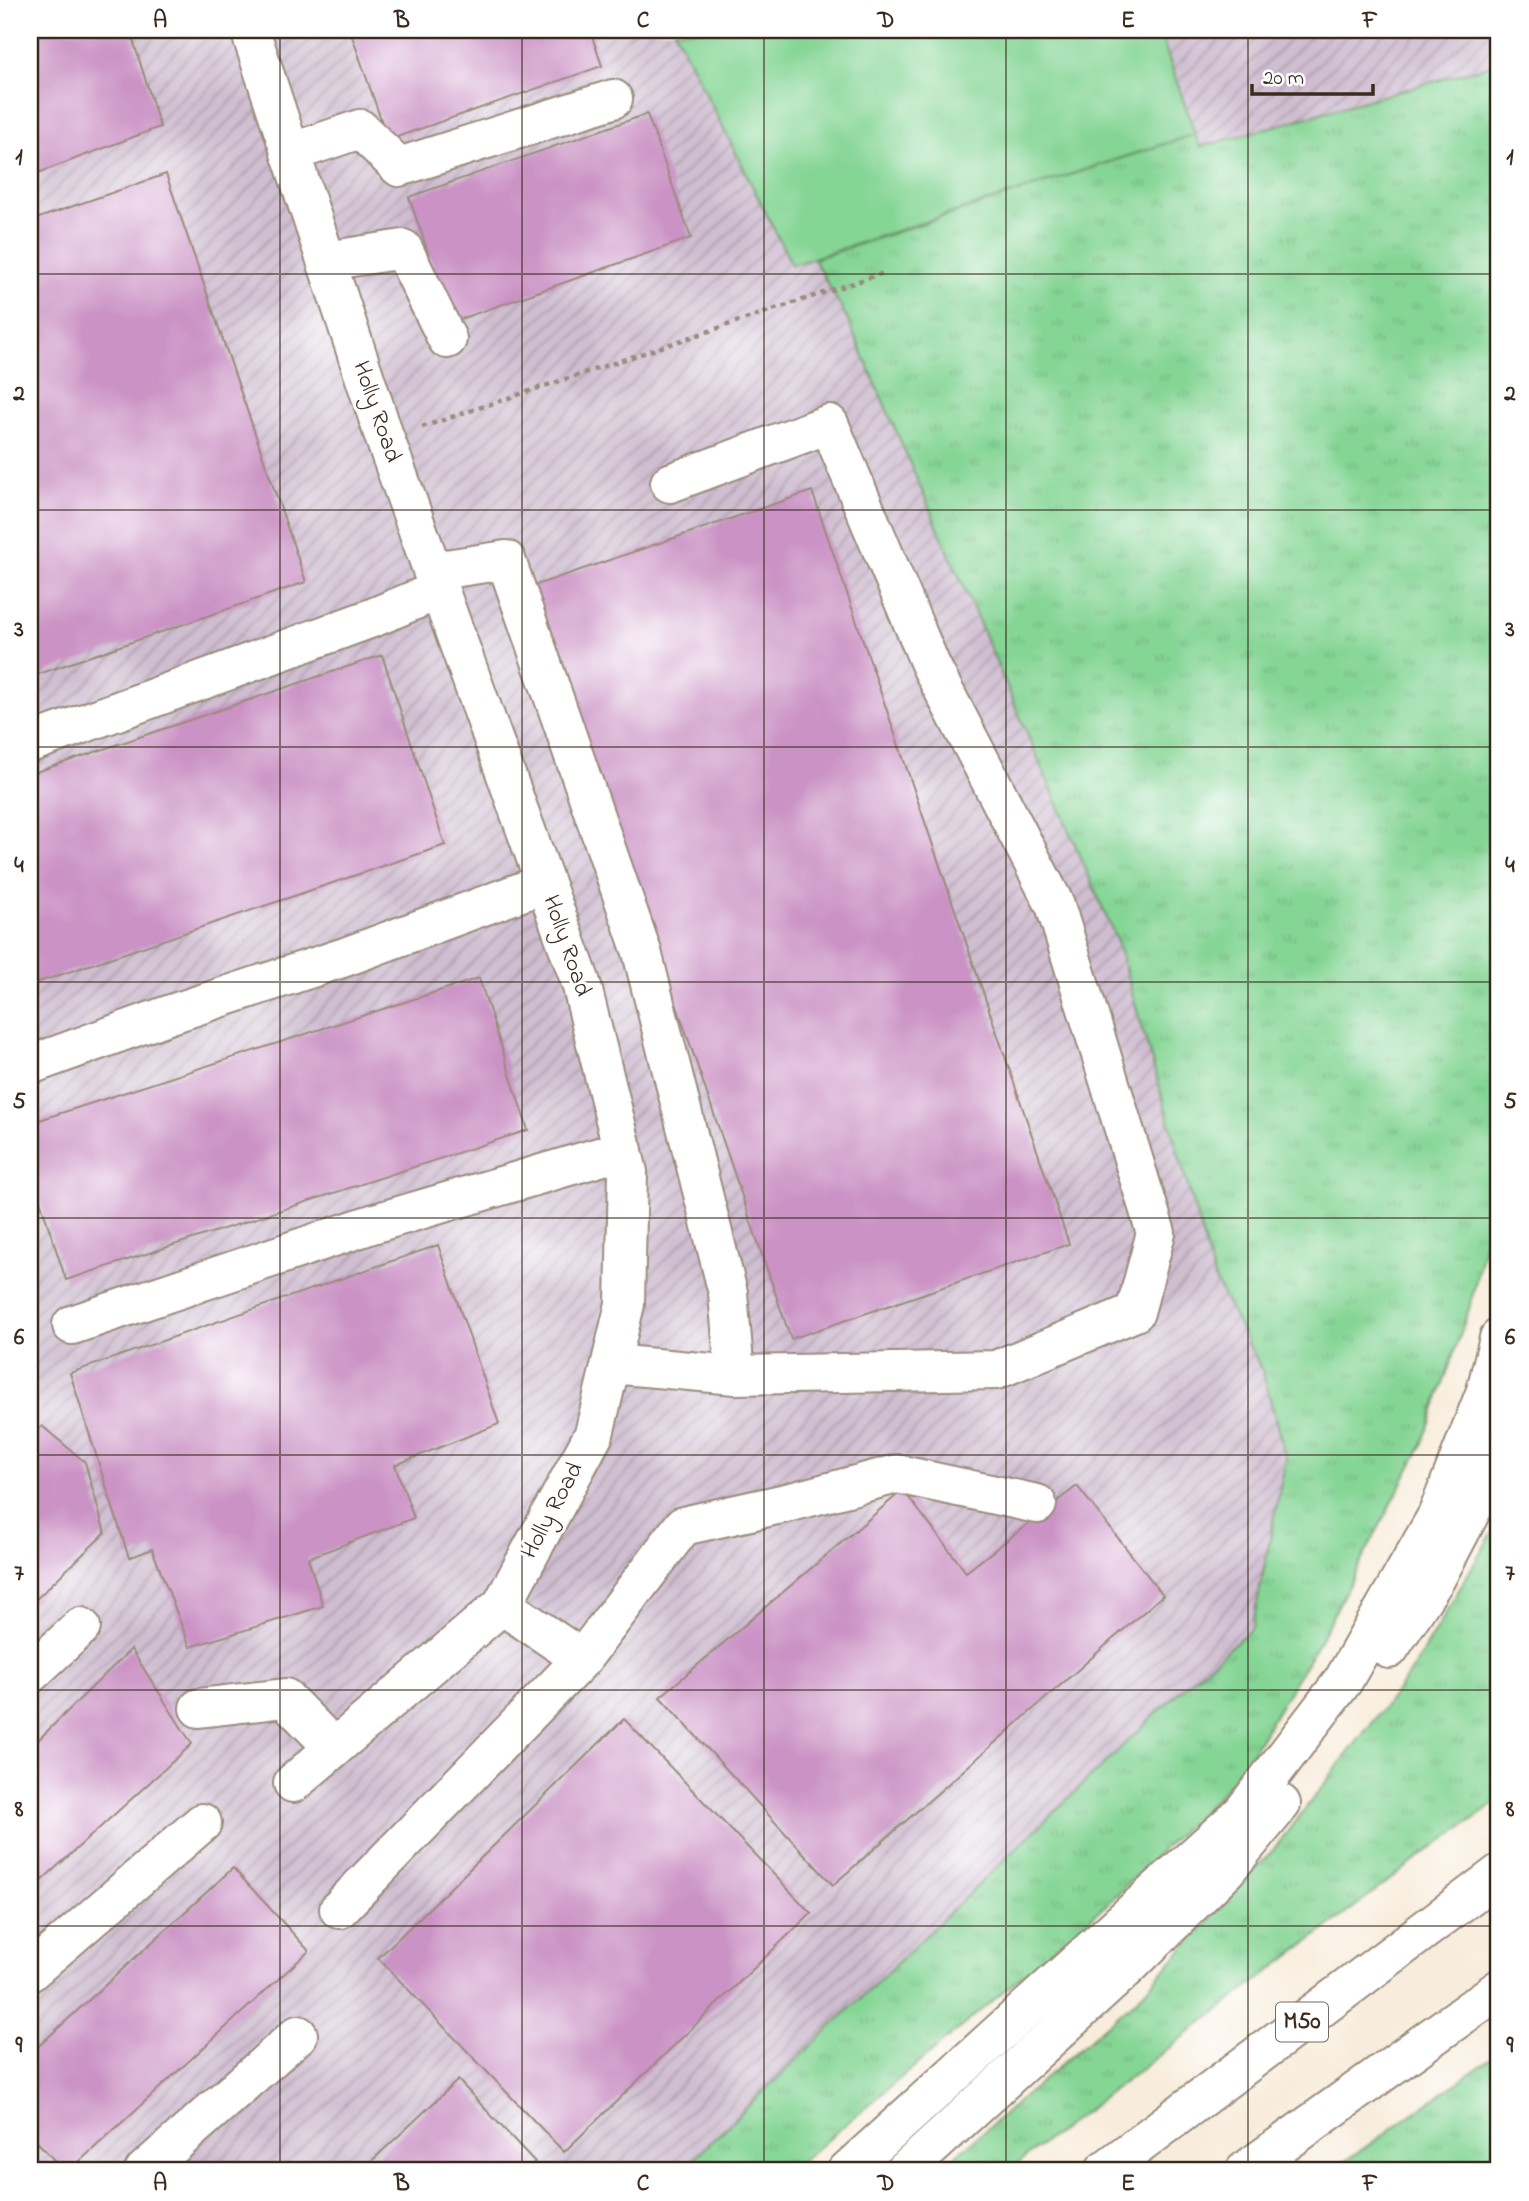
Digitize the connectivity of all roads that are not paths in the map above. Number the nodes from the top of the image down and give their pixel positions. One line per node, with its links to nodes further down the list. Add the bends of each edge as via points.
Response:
1 (250, 30): 3 (main road, Holly Road)
2 (614, 99): 3 (main road, via 399,167 360,129)
3 (290, 153): 4 (main road, Holly Road)
4 (326, 261): 5 (main road, via 403,249); 7 (main road, Holly Road)
5 (447, 339)
6 (670, 483): 15 (main road, via 829,424 931,666 1055,905 1156,1233 1135,1312 996,1370)
7 (436, 581): 8 (main road, via 359,623); 9 (main road, Holly Road); 15 (main road, via 506,560 642,952 728,1293)
8 (30, 743)
9 (545, 883): 10 (main road); 11 (main road, Holly Road, via 581,983)
10 (30, 1065)
11 (623, 1150): 12 (main road, via 372,1224); 14 (main road, Holly Road, via 628,1172 625,1304)
12 (72, 1325)
13 (1499, 1338): 32 (main road, via 1486,1391 1437,1516 1343,1681 1243,1812)
14 (611, 1364): 15 (main road); 18 (main road, Holly Road, via 594,1434)
15 (735, 1375)
16 (1499, 1449): 33 (main road, via 1436,1578 1349,1715 1226,1870 1128,1967)
17 (1037, 1504): 20 (main road, via 897,1474 683,1526)
18 (502, 1605): 20 (main road); 23 (main road, Holly Road)
19 (81, 1627): 21 (main road)
20 (582, 1658): 27 (main road)
21 (30, 1674)
22 (199, 1708): 23 (main road, via 285,1698)
23 (334, 1748): 24 (main road, Holly Road)
24 (293, 1783)
25 (202, 1823): 28 (main road)
26 (1499, 1874): 34 (main road, M50)
27 (339, 1909)
28 (30, 1972)
29 (1499, 1989): 35 (main road)
30 (298, 2035): 31 (main road)
31 (144, 2171)
32 (847, 2171)
33 (905, 2171)
34 (1104, 2171)
35 (1245, 2171)

